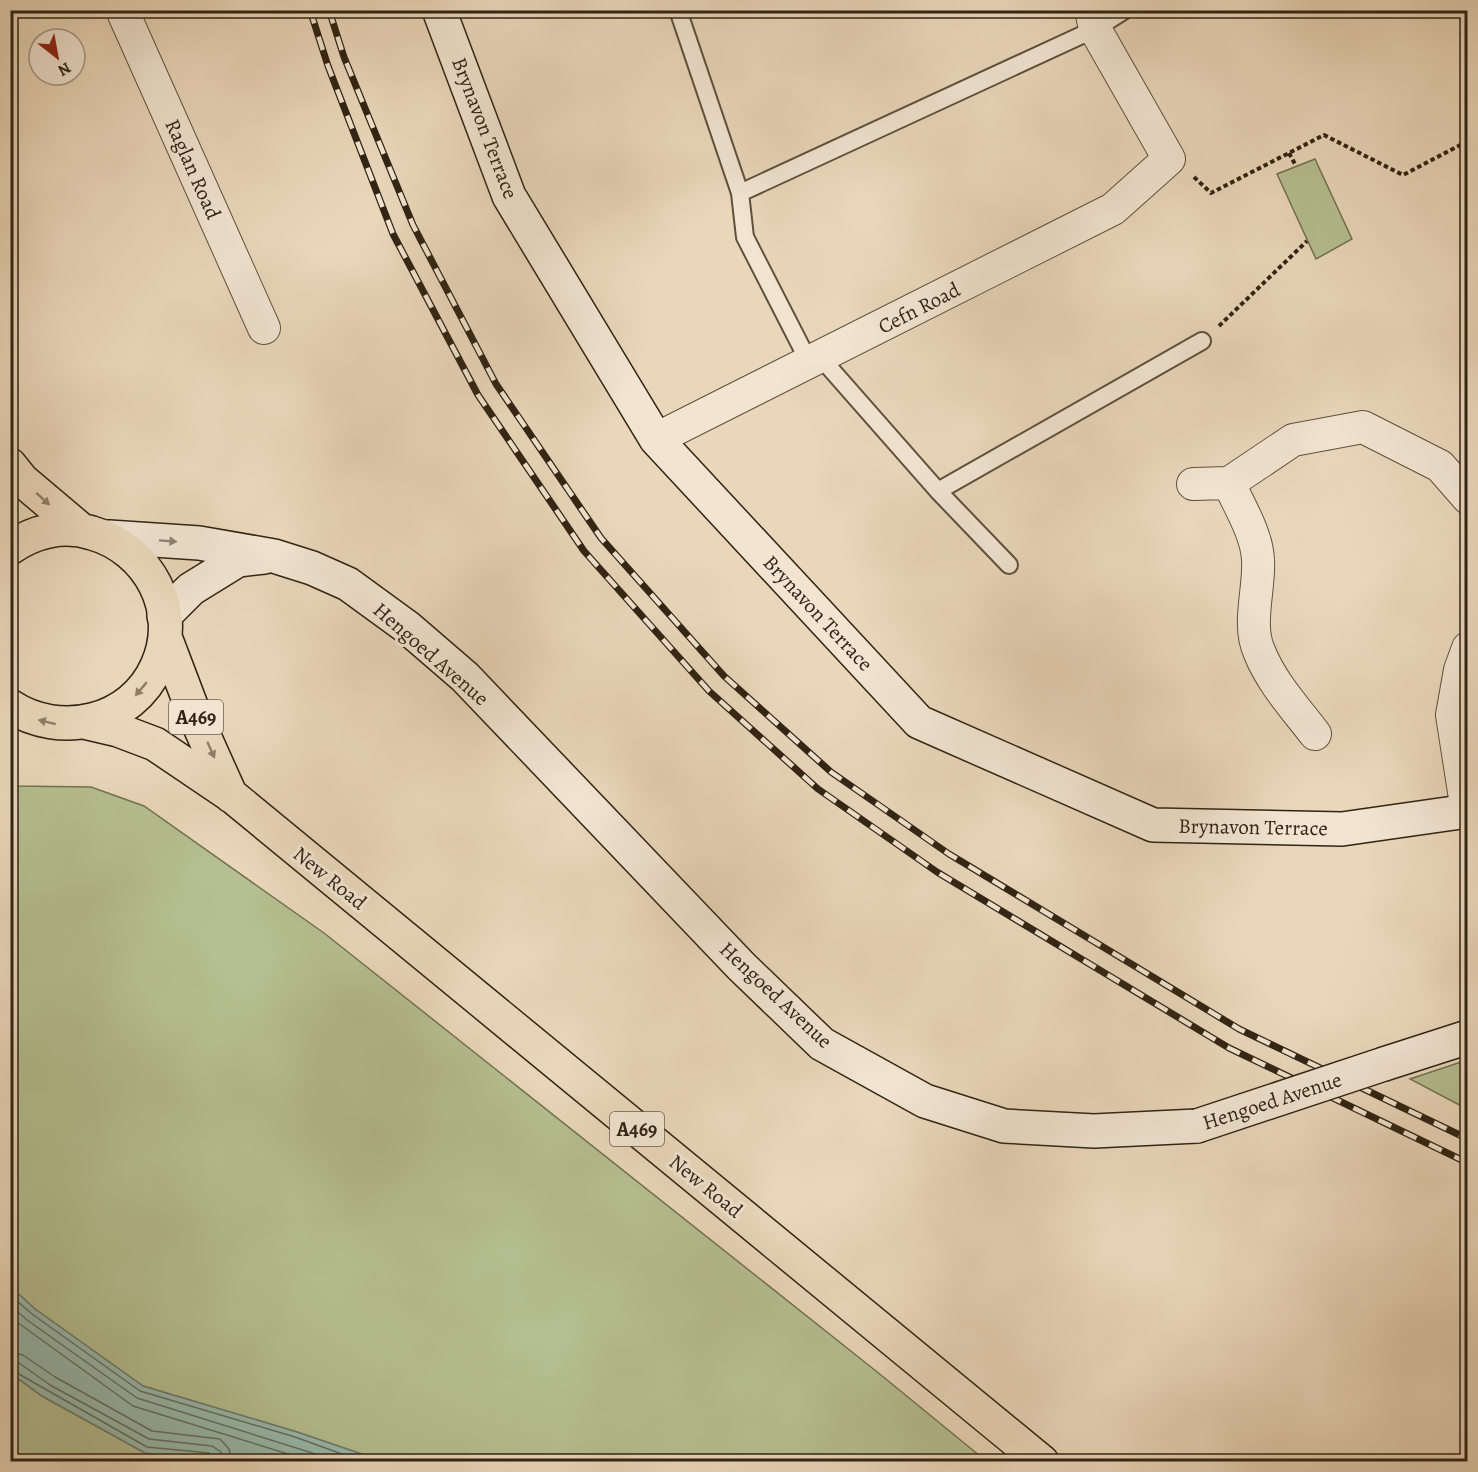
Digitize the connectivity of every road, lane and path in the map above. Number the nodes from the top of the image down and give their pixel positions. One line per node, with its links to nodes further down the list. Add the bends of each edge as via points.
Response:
1 (122, 10): 12 (street, Raglan Road)
2 (439, 10): 15 (street, Brynavon Terrace, via 509,196)
3 (678, 10): 10 (lane)
4 (1125, 10): 5 (lane)
5 (1093, 20): 8 (street); 10 (lane)
6 (1467, 141): 7 (path, via 1403,175 1324,135)
7 (1289, 153): 8 (path, via 1211,193); 9 (path)
8 (1170, 159): 14 (street, Cefn Road, via 1113,209)
9 (1296, 166)
10 (740, 193): 14 (lane, via 745,237)
11 (1307, 241): 13 (path, via 1244,305)
12 (264, 328)
13 (1202, 340): 19 (lane)
14 (815, 361): 15 (street, Cefn Road); 19 (lane)
15 (656, 439): 31 (street, Brynavon Terrace, via 919,722 1153,825 1342,829)
16 (10, 465): 21 (main road, New Road, one-way to 21, via 29,486)
17 (1229, 483): 18 (street); 20 (street, via 1293,440 1363,427 1440,466); 29 (street, via 1258,559 1254,604 1257,649 1276,683)
18 (1193, 484)
19 (938, 491): 24 (lane)
20 (1467, 498)
21 (95, 533): 22 (main road, via 50,530); 23 (street, Hengoed Avenue, one-way to 23, via 199,543); 25 (main road, New Road, via 135,555 153,578 164,607)
22 (10, 548)
23 (274, 556): 25 (street, Hengoed Avenue, via 238,560 191,589); 32 (street, Hengoed Avenue, bridge, via 348,584 407,627 465,677 741,966 822,1044 925,1101 1004,1126 1094,1131 1197,1126)
24 (1009, 565)
25 (165, 627): 28 (main road, one-way to 28, via 157,666 141,692 117,711); 30 (main road, New Road / A469, one-way to 30, via 195,716)
26 (1467, 648): 31 (street, via 1452,715)
27 (10, 706): 28 (main road, one-way to 27, via 56,724 27,717)
28 (88, 723): 30 (main road, New Road / A469, via 155,744)
29 (1315, 734)
30 (232, 796): 33 (main road, New Road / A469)
31 (1467, 811)
32 (1467, 1037)
33 (1042, 1461)

